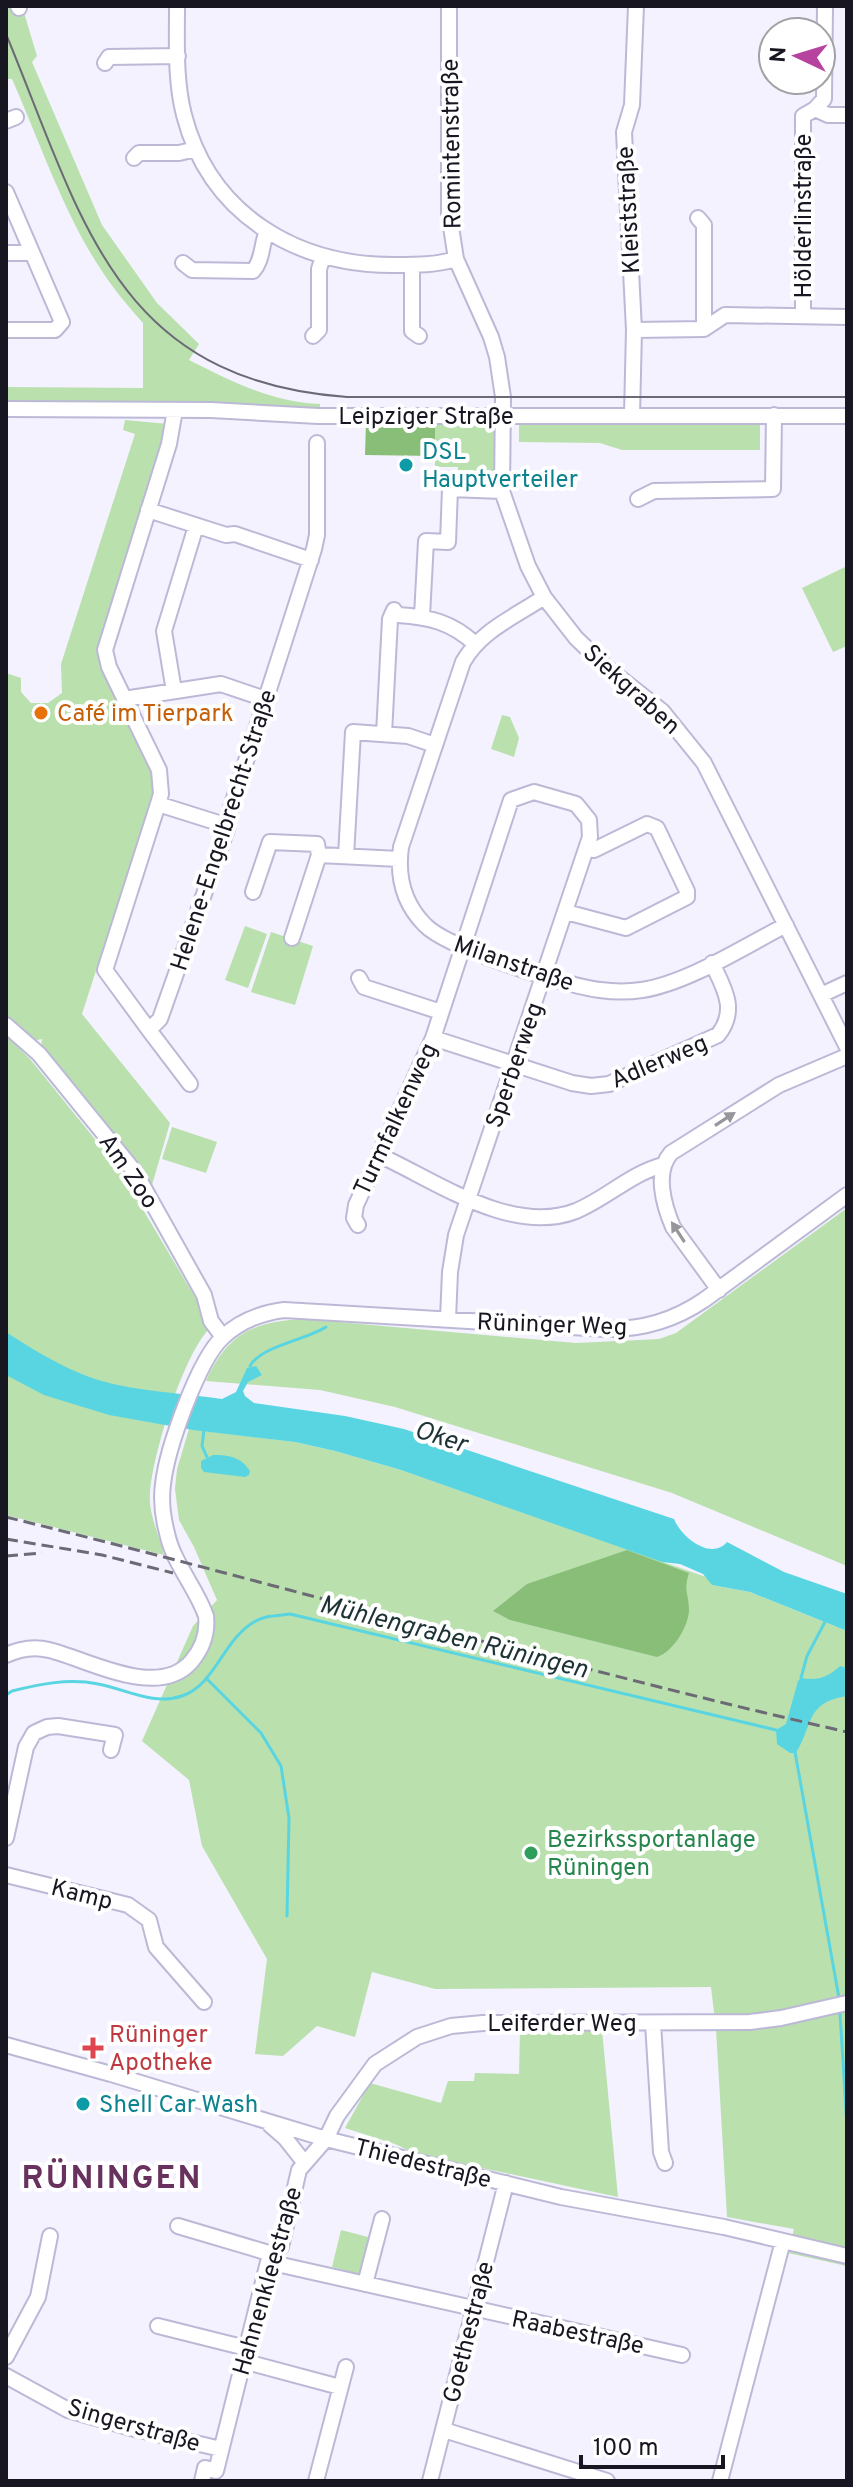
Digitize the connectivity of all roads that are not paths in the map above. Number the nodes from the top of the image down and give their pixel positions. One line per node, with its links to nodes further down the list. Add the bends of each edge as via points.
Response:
1 (177, 6): 5 (street)
2 (449, 6): 17 (street, Romintenstraße, via 449,214)
3 (636, 6): 24 (street, Kleiststraße, via 632,105 624,132)
4 (825, 6): 7 (street, Hölderlinstraße, via 824,99)
5 (178, 56): 6 (street, via 109,57); 9 (street, via 181,100)
6 (105, 63)
7 (809, 112): 8 (street); 20 (street, Hölderlinstraße)
8 (847, 115)
9 (196, 149): 10 (street, via 139,153); 13 (street, via 225,193)
10 (134, 158)
11 (6, 192): 15 (street)
12 (698, 218): 22 (street, via 704,225)
13 (267, 231): 16 (street); 18 (street, via 253,271 192,270)
14 (6, 253): 15 (street)
15 (32, 253): 23 (street, via 62,322 55,330)
16 (323, 257): 19 (street, via 355,264); 25 (street, via 319,330)
17 (456, 259): 19 (street); 32 (street, Romintenstraße, via 491,337)
18 (183, 263)
19 (412, 265): 26 (street, via 412,331)
20 (803, 316): 21 (street); 22 (street, via 725,315)
21 (847, 317)
22 (704, 329): 24 (street)
23 (6, 330)
24 (634, 330): 29 (street, Kleiststraße)
25 (313, 336)
26 (419, 336)
27 (6, 409): 28 (street, Leipziger Straße)
28 (175, 410): 32 (street, Leipziger Straße); 36 (street)
29 (632, 415): 30 (street, Leipziger Straße); 32 (street, Leipziger Straße)
30 (774, 415): 31 (street, Leipziger Straße); 35 (street, via 773,489 654,491)
31 (847, 416)
32 (503, 417): 34 (street, Siekgraben)
33 (317, 443): 38 (street, Helene-Engelbrecht-Straße, via 317,535)
34 (502, 491): 39 (street, Siekgraben, via 519,547); 40 (street, via 448,484 448,542 426,541)
35 (638, 499)
36 (148, 510): 37 (street); 43 (street, via 105,650)
37 (196, 526): 38 (street); 42 (street, via 164,631)
38 (311, 560): 44 (street, Helene-Engelbrecht-Straße)
39 (544, 597): 41 (street, Milanstraße); 56 (street, Siekgraben, via 592,654 662,711 704,763)
40 (422, 616): 41 (street, via 455,627); 45 (street, via 398,615 394,610 390,619)
41 (475, 644): 46 (street, Milanstraße, via 463,662)
42 (174, 691): 43 (street); 44 (street, via 221,684)
43 (124, 699): 47 (street, via 159,770)
44 (265, 699): 49 (street, Helene-Engelbrecht-Straße)
45 (384, 734): 46 (street); 52 (street, via 353,732)
46 (435, 745): 53 (street, Milanstraße)
47 (158, 804): 49 (street); 66 (street, via 105,970)
48 (585, 814): 50 (street, Sperberweg, via 591,832); 58 (street, Turmfalkenweg, via 576,804 542,793 511,800)
49 (228, 826): 66 (street, Helene-Engelbrecht-Straße, via 160,1019)
50 (586, 849): 55 (street, Sperberweg); 55 (street, via 647,824 657,828 687,897 626,928)
51 (319, 855): 52 (street); 54 (street, via 317,844 270,842); 57 (street)
52 (346, 856): 53 (street)
53 (399, 859): 58 (street, Milanstraße, via 402,888 416,915 436,935)
54 (253, 892)
55 (566, 912): 60 (street, Sperberweg)
56 (786, 925): 59 (street, Milanstraße); 63 (street, Siekgraben)
57 (292, 938)
58 (461, 948): 60 (street, Milanstraße); 64 (street, Turmfalkenweg)
59 (712, 963): 60 (street, Milanstraße, via 668,984 626,992); 70 (street, Adlerweg, via 730,1006 724,1028 709,1041 601,1086)
60 (545, 975): 70 (street, Sperberweg)
61 (359, 978): 64 (street, Turmfalkenweg, via 364,987)
62 (847, 983): 63 (street)
63 (821, 995): 68 (street, Siekgraben)
64 (441, 1012): 67 (street, Turmfalkenweg)
65 (6, 1025): 79 (street, Am Zoo, via 39,1054 135,1172)
66 (149, 1030): 71 (street)
67 (433, 1038): 70 (street, Adlerweg); 72 (street, Turmfalkenweg)
68 (847, 1047)
69 (847, 1056): 73 (street, one-way to 69, via 671,1153 779,1085)
70 (515, 1065): 75 (street, Sperberweg)
71 (190, 1084)
72 (379, 1155): 75 (street); 76 (street, Turmfalkenweg, via 356,1205)
73 (663, 1165): 75 (street, via 641,1171 560,1216 517,1216); 77 (street, one-way to 73, via 673,1227)
74 (847, 1195): 77 (street, Rüninger Weg)
75 (468, 1198): 78 (street, Sperberweg, via 452,1253)
76 (358, 1225)
77 (719, 1290): 78 (street, Rüninger Weg, via 681,1315 631,1328)
78 (448, 1319): 79 (street, Rüninger Weg, via 284,1310 254,1317)
79 (223, 1337): 80 (street, via 197,1380 162,1487 171,1547 206,1616 207,1630 196,1656 177,1673 149,1678 46,1649)
80 (6, 1655)
81 (111, 1750): 82 (street, via 115,1735 58,1726 34,1733 26,1747)
82 (6, 1838)
83 (6, 1875): 84 (street, Kamp, via 128,1905 149,1920 156,1947)
84 (204, 2002)
85 (847, 2003): 86 (street, Leiferder Weg, via 765,2020)
86 (653, 2023): 89 (street, Leiferder Weg, via 483,2023 417,2037 375,2064); 91 (street)
87 (6, 2045): 88 (street, Thiedestraße)
88 (266, 2122): 89 (street, Thiedestraße); 90 (street, Hahnenkleestraße)
89 (326, 2139): 90 (street, Hahnenkleestraße); 92 (street, Thiedestraße)
90 (304, 2162): 98 (street, Hahnenkleestraße, via 281,2247)
91 (665, 2163)
92 (506, 2183): 96 (street, Thiedestraße); 100 (street, Goethestraße)
93 (382, 2219): 99 (street)
94 (178, 2226): 98 (street, Raabestraße)
95 (50, 2236): 104 (street, via 38,2297)
96 (783, 2241): 97 (street, Thiedestraße); 114 (street)
97 (847, 2256)
98 (270, 2258): 99 (street, Raabestraße); 102 (street, Hahnenkleestraße)
99 (365, 2284): 100 (street, Raabestraße)
100 (473, 2309): 103 (street, Raabestraße); 108 (street, Goethestraße)
101 (158, 2326): 102 (street)
102 (244, 2355): 107 (street); 109 (street, Hahnenkleestraße)
103 (682, 2355)
104 (6, 2357)
105 (346, 2367): 107 (street)
106 (6, 2376): 109 (street, Singerstraße, via 68,2410)
107 (340, 2387): 111 (street)
108 (444, 2430): 112 (street, Goethestraße); 113 (street)
109 (221, 2449): 110 (street, Hahnenkleestraße, via 216,2471 205,2468)
110 (202, 2481)
111 (316, 2481)
112 (430, 2481)
113 (607, 2481)
114 (720, 2481)

